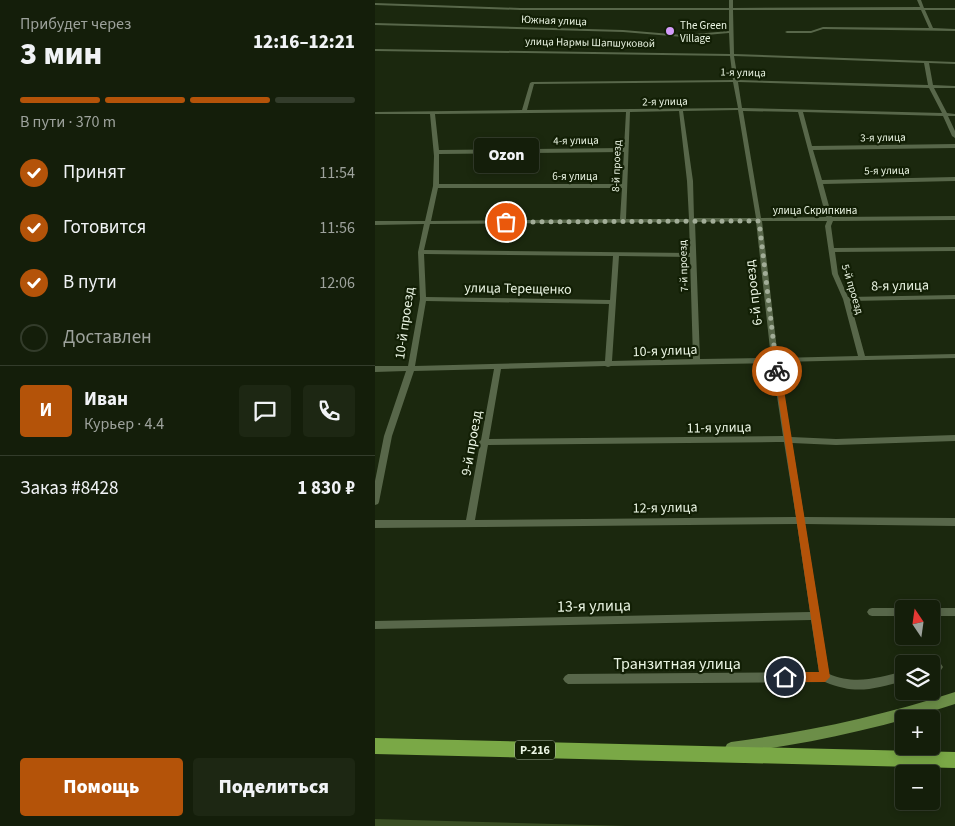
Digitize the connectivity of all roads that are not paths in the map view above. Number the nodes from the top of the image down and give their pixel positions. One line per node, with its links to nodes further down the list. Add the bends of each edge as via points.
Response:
1 (562, 0): 8 (street)
2 (731, 0): 6 (street, 6-й проезд)
3 (803, 0): 7 (street)
4 (919, 0): 9 (street)
5 (375, 4): 8 (street)
6 (731, 8): 7 (street); 8 (street, via 672,11); 14 (street, 6-й проезд)
7 (805, 8): 9 (street)
8 (560, 9)
9 (923, 9): 10 (street); 12 (street)
10 (955, 9)
11 (375, 24): 14 (street, Южная улица, via 623,31 683,36)
12 (932, 30): 13 (street); 15 (street, via 823,28 811,32)
13 (955, 30)
14 (732, 32): 17 (street, 6-й проезд)
15 (787, 32)
16 (375, 50): 17 (street, улица Нармы Шапшуковой)
17 (732, 55): 18 (street, улица Нармы Шапшуковой); 20 (street, 6-й проезд)
18 (926, 62): 19 (street, улица Нармы Шапшуковой); 21 (street)
19 (955, 62)
20 (736, 82): 21 (street, 1-я улица); 24 (street, 6-й проезд); 27 (street, 1-я улица, via 531,83)
21 (931, 86): 22 (street, 1-я улица); 30 (street)
22 (955, 87)
23 (681, 110): 24 (street, 2-я улица); 25 (street, 2-я улица); 43 (street, 7-й проезд, via 690,181)
24 (740, 110): 26 (street, 2-я улица); 44 (street, 6-й проезд)
25 (628, 111): 27 (street, 2-я улица); 35 (street, 8-й проезд)
26 (800, 111): 30 (street, 2-я улица); 34 (street, 5-й проезд)
27 (524, 112): 29 (street, 2-я улица)
28 (375, 113): 29 (street, 2-я улица)
29 (432, 113): 36 (street, 10-й проезд)
30 (945, 114): 31 (street, 2-я улица); 32 (street)
31 (955, 115)
32 (955, 136)
33 (955, 146): 34 (street, 3-я улица)
34 (811, 148): 38 (street, 5-й проезд)
35 (626, 150): 36 (street, 4-я улица); 40 (street, 8-й проезд)
36 (436, 152): 39 (street, 10-й проезд)
37 (955, 179): 38 (street, 5-я улица)
38 (820, 182): 42 (street, 5-й проезд)
39 (436, 186): 40 (street, 6-я улица); 45 (street, 10-й проезд)
40 (625, 186): 46 (street, 8-й проезд)
41 (955, 218): 42 (street, улица Скрипкина)
42 (830, 220): 44 (street, улица Скрипкина); 49 (street, 5-й проезд, via 828,226)
43 (691, 221): 44 (street, улица Скрипкина); 46 (street, улица Скрипкина); 51 (street, 7-й проезд)
44 (759, 221): 59 (street, 6-й проезд)
45 (428, 222): 46 (street, улица Скрипкина); 47 (street, улица Скрипкина); 50 (street, 10-й проезд)
46 (623, 222)
47 (375, 223)
48 (955, 249): 49 (street)
49 (833, 250): 55 (street, 5-й проезд, via 835,274)
50 (421, 252): 52 (street); 54 (street, 10-й проезд)
51 (693, 255): 52 (street); 60 (street, 7-й проезд)
52 (616, 256): 56 (street)
53 (955, 297): 55 (street, 8-я улица)
54 (423, 299): 56 (street, улица Терещенко); 63 (street, 10-й проезд)
55 (847, 299): 58 (street, 5-й проезд)
56 (613, 302): 61 (street)
57 (955, 356): 58 (street, 10-я улица)
58 (862, 358): 59 (street, 10-я улица)
59 (775, 360): 60 (street, 10-я улица); 66 (street, 6-й проезд)
60 (697, 361): 61 (street, 10-я улица)
61 (608, 365): 62 (street, 10-я улица)
62 (498, 367): 63 (street, 10-я улица); 67 (street, 9-й проезд)
63 (411, 368): 64 (street, 10-я улица); 68 (street, 10-й проезд, via 388,436)
64 (375, 369)
65 (955, 438): 66 (street, 11-я улица, via 836,442)
66 (788, 440): 67 (street, 11-я улица); 69 (street, 6-й проезд)
67 (483, 442): 71 (street, 9-й проезд)
68 (375, 502)
69 (801, 520): 70 (street, 12-я улица); 71 (street, 12-я улица); 77 (street, 6-й проезд)
70 (955, 522)
71 (470, 523): 72 (street, 12-я улица)
72 (375, 524)
73 (872, 612): 74 (street)
74 (895, 612)
75 (940, 612): 76 (street)
76 (955, 612)
77 (815, 616): 78 (street, 13-я улица); 79 (street, 6-й проезд)
78 (375, 625)
79 (825, 677): 80 (street, Транзитная улица, via 843,686 866,686); 81 (street, Транзитная улица)
80 (895, 678)
81 (568, 679)
82 (955, 698): 84 (main road, via 789,741)
83 (375, 746): 84 (highway, Р-216)
84 (696, 752): 85 (highway, Р-216)
85 (955, 760)

